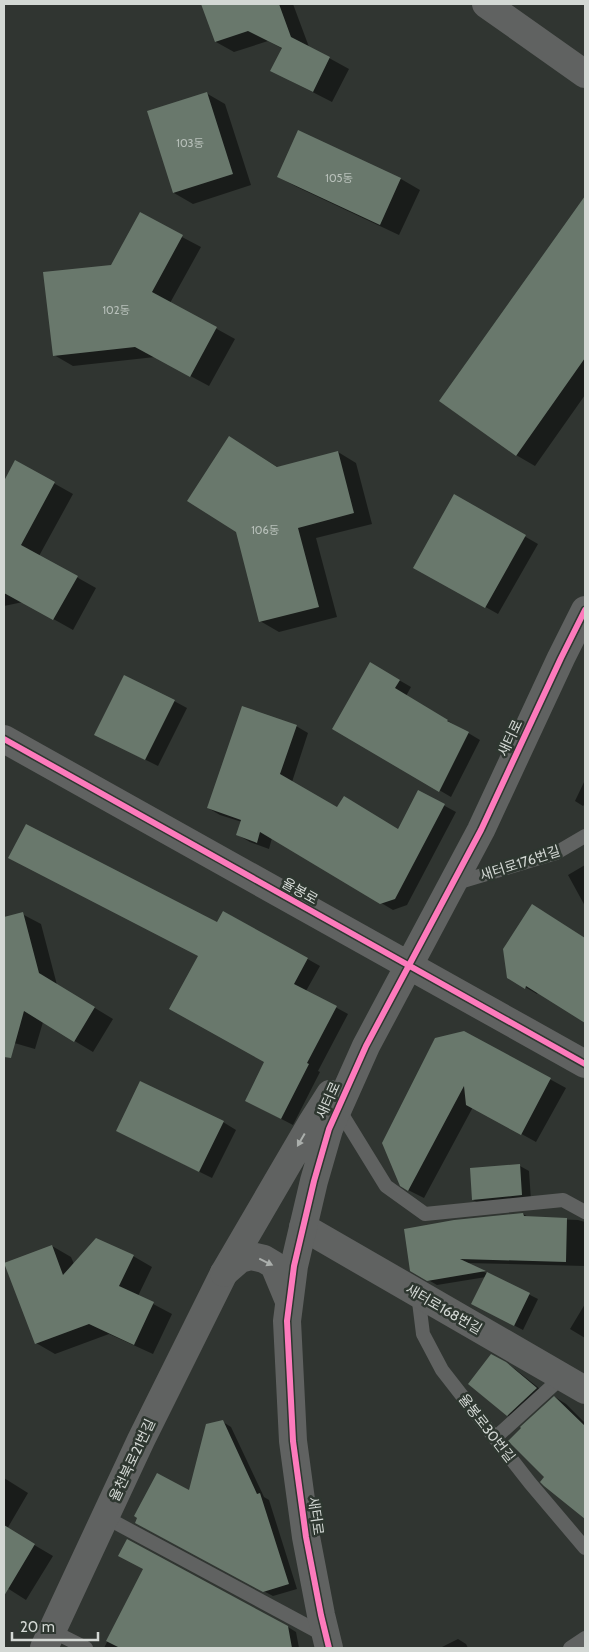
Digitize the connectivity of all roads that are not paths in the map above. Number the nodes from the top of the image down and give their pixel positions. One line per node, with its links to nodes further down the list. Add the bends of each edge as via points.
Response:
1 (486, 4): 2 (street)
2 (585, 74)
3 (585, 610): 6 (street, 새터로, via 481,830)
4 (4, 739): 7 (street, 율봉로)
5 (585, 836): 6 (lane, 새터로176번길, via 556,853)
6 (452, 884): 7 (street, 새터로)
7 (409, 966): 8 (street, 새터로); 9 (street, 율봉로)
8 (384, 1011): 10 (street, 새터로); 13 (street, 율천북로21번길, one-way to 13, via 311,1124)
9 (585, 1064)
10 (338, 1108): 11 (lane, via 386,1186 425,1214 563,1200); 12 (street, 새터로, via 329,1129)
11 (585, 1212)
12 (303, 1227): 14 (street, 새터로168번길); 15 (street, 새터로)
13 (224, 1273): 15 (street, one-way to 15, via 240,1259 251,1256 264,1259 274,1265); 19 (street, 율천북로21번길)
14 (418, 1293): 16 (street, 새터로168번길); 18 (lane, 율봉로30번길, via 424,1334 442,1370)
15 (289, 1303): 23 (street, 새터로, via 287,1321 293,1441 306,1537)
16 (562, 1377): 17 (street, 새터로168번길); 18 (lane)
17 (585, 1390)
18 (495, 1438): 20 (lane, 율봉로30번길)
19 (105, 1516): 22 (street, 율천북로21번길); 23 (lane)
20 (585, 1548)
21 (585, 1638): 25 (lane)
22 (48, 1640): 24 (lane)
23 (328, 1642)
24 (86, 1648)
25 (570, 1648)

